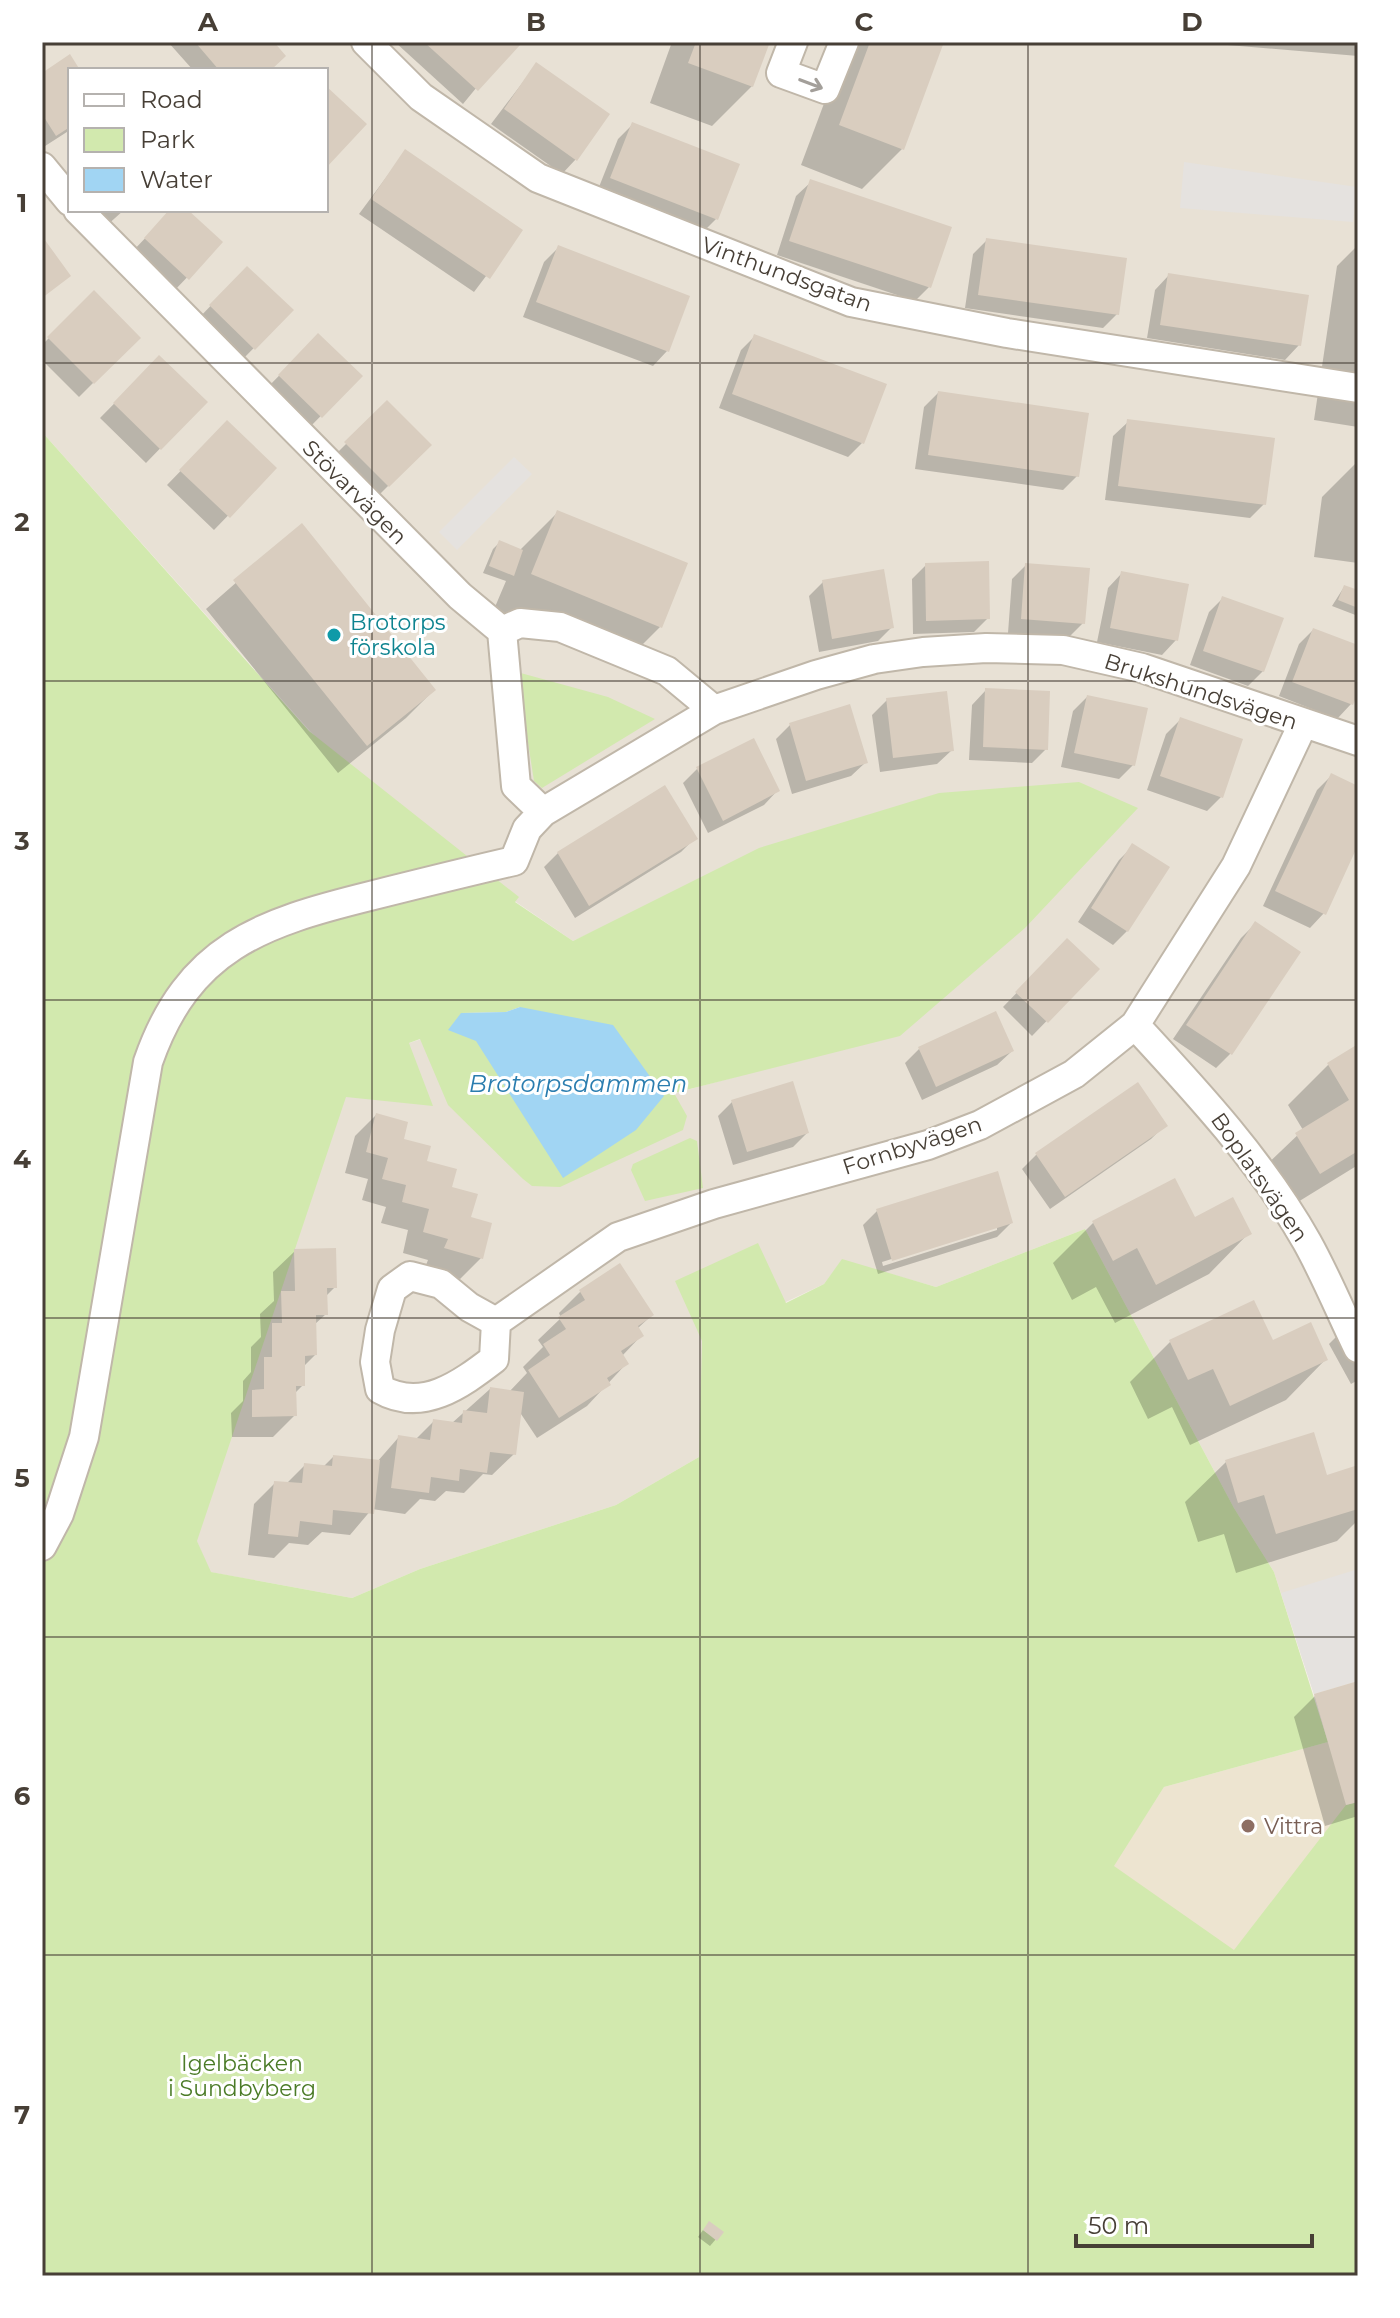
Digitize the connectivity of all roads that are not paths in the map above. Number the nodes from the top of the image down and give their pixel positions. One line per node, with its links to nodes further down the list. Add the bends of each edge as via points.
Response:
1 (366, 42): 7 (street, Vinthundsgatan, via 421,97 538,178 851,302 1007,333)
2 (793, 42): 3 (street, one-way to 3, via 781,73 825,89)
3 (844, 42)
4 (42, 167): 5 (street)
5 (68, 199)
6 (80, 212): 8 (street, Stövarvägen, via 439,575)
7 (1358, 388)
8 (502, 631): 9 (street, via 520,623 560,627 667,671); 12 (street, via 516,786)
9 (714, 710): 10 (street, Brukshundsvägen, via 874,659 986,648 1063,650 1142,668); 12 (street, Brukshundsvägen)
10 (1303, 724): 11 (street, Brukshundsvägen); 13 (street, Fornbyvägen, via 1236,866)
11 (1358, 741)
12 (543, 812): 16 (street, via 527,829 514,861 305,912 264,927 200,971 177,1000 148,1062 84,1437 59,1514)
13 (1135, 1025): 14 (street, Fornbyvägen, via 1074,1074 980,1125 618,1237); 15 (street, Boplatsvägen, via 1217,1114 1288,1213)
14 (496, 1322): 14 (street, via 441,1284 410,1276 392,1289 380,1330 375,1362 380,1389 409,1399 460,1384 494,1359)
15 (1358, 1348)
16 (42, 1546)

